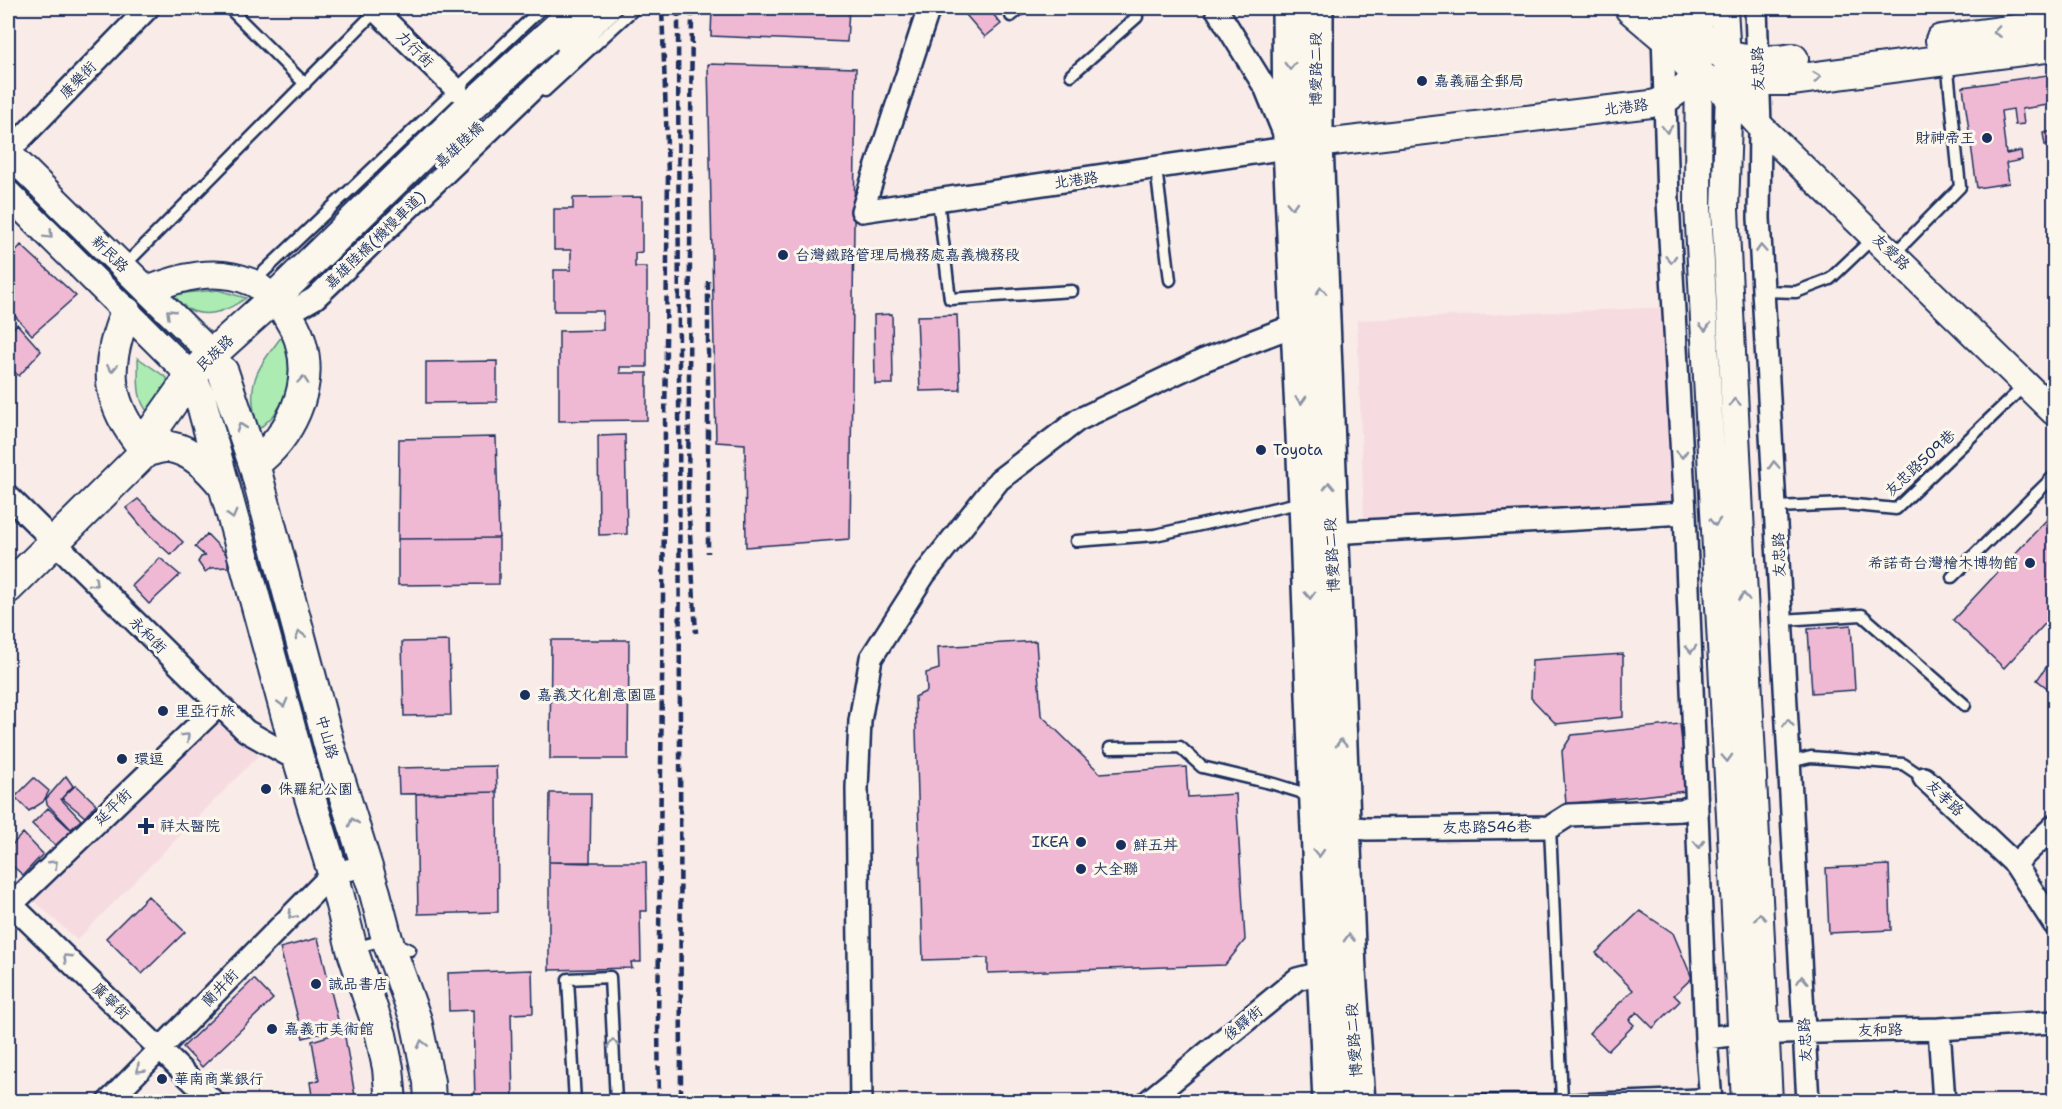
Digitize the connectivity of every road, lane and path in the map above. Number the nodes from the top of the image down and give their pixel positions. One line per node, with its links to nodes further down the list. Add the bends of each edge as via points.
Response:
1 (148, 8): 36 (street, 康樂街)
2 (229, 8): 30 (lane)
3 (542, 8): 31 (lane)
4 (559, 8): 43 (street)
5 (579, 8): 43 (main road, 嘉雄陸橋, via 470,107)
6 (605, 8): 43 (main road, 嘉雄陸橋, via 394,206)
7 (618, 8): 43 (street, 嘉雄陸橋(機慢車道))
8 (635, 8): 48 (lane)
9 (929, 8): 39 (street, 北港路, via 862,211)
10 (1021, 8): 20 (lane)
11 (1130, 8): 28 (lane, via 1137,17)
12 (1216, 8): 35 (street)
13 (1289, 8): 35 (main road, 博愛路二段, one-way to 35)
14 (1316, 8): 35 (main road, 博愛路二段)
15 (1630, 8): 21 (main road)
16 (1670, 8): 22 (main road)
17 (1724, 8): 25 (street, 友忠路)
18 (1756, 8): 27 (street, 友忠路)
19 (377, 9): 30 (lane); 31 (street, 力行街)
20 (1011, 16)
21 (1663, 22): 29 (main road); 33 (street)
22 (1700, 22): 25 (main road); 29 (street, 友忠路)
23 (2055, 25): 27 (main road, one-way to 27, via 1789,60)
24 (2055, 46): 26 (main road)
25 (1727, 56): 27 (main road); 32 (street, 友忠路)
26 (1947, 60): 27 (main road, one-way to 26, via 1793,80); 41 (lane, via 1960,187)
27 (1758, 70): 32 (main road); 34 (street, 友忠路)
28 (1071, 75)
29 (1699, 76): 32 (main road); 33 (street, 北港路); 92 (street, 友忠路, one-way to 92, via 1698,206)
30 (305, 84): 42 (lane)
31 (457, 90): 48 (lane)
32 (1729, 92): 34 (street, 友愛路); 92 (street, 友忠路, one-way to 32, via 1725,210)
33 (1666, 100): 35 (street, 北港路); 62 (street, one-way to 62)
34 (1760, 126): 40 (street, 友愛路); 47 (street, 友忠路, one-way to 34)
35 (1303, 145): 37 (street, 北港路); 50 (main road, 博愛路二段, one-way to 50); 63 (main road, 博愛路二段, one-way to 35)
36 (8, 153): 42 (street, 新民路)
37 (1156, 168): 39 (street, 北港路); 44 (lane)
38 (8, 194): 49 (street, 新民路, one-way to 49)
39 (938, 200): 46 (lane, via 950,299)
40 (1875, 236): 41 (street, 友愛路); 47 (lane, via 1830,279 1796,292)
41 (1893, 255): 52 (street, 友愛路)
42 (123, 267): 45 (street, 新民路)
43 (305, 280): 48 (main road, 民族路)
44 (1170, 280)
45 (147, 290): 48 (street, via 197,274 234,277); 51 (street, 新民路, one-way to 45)
46 (1072, 291)
47 (1764, 291): 61 (street, 友忠路, one-way to 47)
48 (277, 305): 51 (main road, 民族路); 56 (main road, one-way to 48, via 283,436 304,383 302,345)
49 (126, 312): 53 (street, 新民路); 55 (main road, one-way to 55, via 113,350 113,390 123,422)
50 (1298, 324): 60 (main road, 博愛路二段, one-way to 60); 103 (street, via 1204,360 1078,420 999,480 924,575 871,658 860,721 857,788)
51 (217, 363): 53 (main road, 民族路); 56 (main road, 中山路, one-way to 51)
52 (2026, 384): 54 (street, 友愛路); 61 (lane, 友忠路509巷, via 1896,509 1845,504)
53 (196, 387): 55 (main road, 民族路, via 155,427); 58 (main road)
54 (2055, 412)
55 (146, 452): 58 (main road, via 169,447 188,454 202,461); 65 (main road, 民族路)
56 (254, 464): 72 (main road, 中山路, one-way to 56)
57 (2055, 476): 66 (lane)
58 (224, 485): 73 (main road, one-way to 73)
59 (8, 496): 65 (street, 永和街)
60 (1306, 502): 64 (lane, via 1155,535); 77 (main road, 博愛路二段, one-way to 77)
61 (1777, 507): 68 (street, 友忠路)
62 (1685, 513): 63 (street); 76 (street, one-way to 76)
63 (1331, 533): 79 (main road, 博愛路二段, one-way to 63)
64 (1076, 541)
65 (53, 542): 67 (main road, 民族路); 69 (street, 永和街, one-way to 69)
66 (1952, 577)
67 (8, 588)
68 (1782, 620): 70 (lane, via 1862,615); 74 (street, 友忠路, one-way to 68)
69 (219, 705): 73 (street, 永和街, via 246,731); 84 (street, 延平街, one-way to 69)
70 (1965, 705)
71 (1110, 748): 77 (lane, via 1180,747 1202,767 1300,792)
72 (334, 760): 73 (main road); 82 (main road, 中山路, one-way to 72)
73 (299, 761): 83 (main road)
74 (1790, 762): 75 (lane, 友孝路, via 1811,758 1903,764); 91 (street, 友忠路, one-way to 74)
75 (1924, 778): 81 (street, 友孝路)
76 (1697, 804): 80 (street, 友忠路546巷, via 1682,810 1569,815); 93 (street, one-way to 93)
77 (1317, 805): 79 (street); 88 (main road, 博愛路二段, one-way to 88)
78 (2055, 826): 81 (street)
79 (1345, 827): 80 (street, 友忠路546巷); 88 (main road, 博愛路二段, one-way to 79)
80 (1550, 827): 96 (lane)
81 (2015, 864): 85 (street, 友孝路)
82 (367, 866): 83 (street); 86 (main road, 中山路)
83 (333, 873): 87 (main road); 94 (street, 蘭井街, one-way to 94)
84 (9, 905): 94 (street, 廣寧街, one-way to 84)
85 (2055, 924)
86 (399, 945): 87 (lane); 100 (main road, 中山路, one-way to 86)
87 (352, 949): 99 (main road, via 381,1035)
88 (1337, 971): 104 (street, 後驛街, via 1297,979); 105 (main road, 博愛路二段); 106 (main road, 博愛路二段)
89 (2055, 1022): 90 (street, 友和路)
90 (1939, 1029): 91 (street, 友和路); 110 (street)
91 (1805, 1033): 92 (street, 友和路); 109 (street, 友忠路)
92 (1754, 1034): 93 (street, 友和路); 107 (street, 友忠路); 108 (street, 友忠路)
93 (1706, 1038): 95 (street)
94 (161, 1048): 97 (street, 蘭井街, one-way to 97); 98 (street, 廣寧街)
95 (1711, 1098): 96 (lane)
96 (1562, 1100): 106 (lane)
97 (108, 1101)
98 (214, 1101)
99 (391, 1101)
100 (430, 1101)
101 (575, 1101): 102 (lane, one-way to 101, via 610,976 568,979)
102 (616, 1101)
103 (861, 1101)
104 (1147, 1101)
105 (1330, 1101)
106 (1358, 1101)
107 (1745, 1101)
108 (1769, 1101)
109 (1808, 1101)
110 (1944, 1101)

